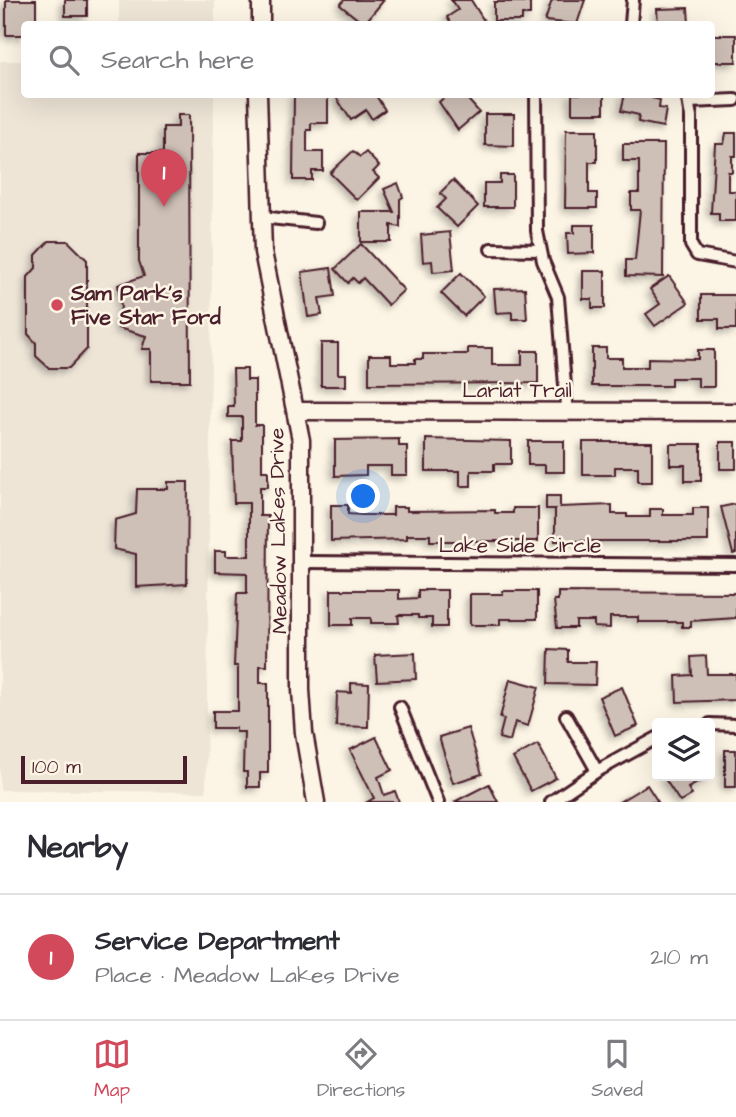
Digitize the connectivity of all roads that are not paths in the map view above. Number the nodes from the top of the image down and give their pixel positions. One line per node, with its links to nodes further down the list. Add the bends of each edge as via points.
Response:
1 (261, 0): 3 (street)
2 (633, 0): 4 (street)
3 (261, 21)
4 (631, 21)
5 (258, 98): 9 (street, Meadow Lakes Drive)
6 (536, 98): 12 (street)
7 (688, 98): 8 (street); 13 (street, via 691,245 697,255)
8 (735, 100)
9 (261, 218): 10 (street); 14 (street, Meadow Lakes Drive, via 270,292)
10 (316, 223)
11 (491, 249): 12 (street)
12 (540, 250): 15 (street, via 558,298)
13 (736, 262)
14 (298, 411): 15 (street, Lariat Trail); 17 (street, Meadow Lakes Drive)
15 (566, 411): 16 (street, Lariat Trail)
16 (736, 412)
17 (303, 562): 18 (street, Lake Side Circle); 25 (street, Meadow Lakes Drive, via 301,690)
18 (736, 565)
19 (400, 707): 26 (street)
20 (566, 716): 24 (street)
21 (715, 724): 22 (street)
22 (736, 725)
23 (652, 741): 24 (street)
24 (597, 771): 27 (street)
25 (316, 802)
26 (438, 802)
27 (551, 802)

